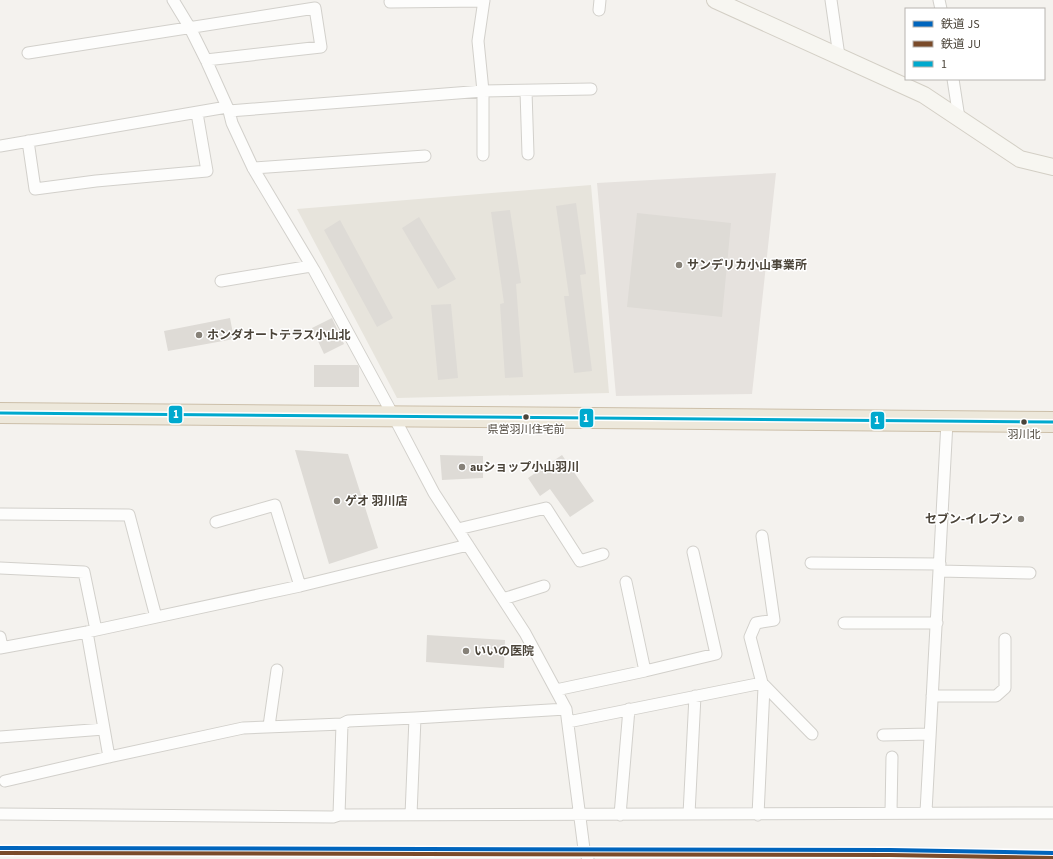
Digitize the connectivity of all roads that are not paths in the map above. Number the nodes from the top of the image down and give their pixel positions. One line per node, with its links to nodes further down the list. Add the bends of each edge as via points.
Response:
1 (173, 0): 6 (street)
2 (484, 0): 5 (street); 13 (street, via 478,41)
3 (715, 0): 8 (street)
4 (831, 0): 8 (street)
5 (390, 2)
6 (190, 28): 7 (street); 9 (street); 9 (street, via 315,8 320,46)
7 (28, 53)
8 (839, 56): 16 (street, via 924,95)
9 (206, 60): 14 (street)
10 (952, 80): 16 (street)
11 (592, 89): 12 (street)
12 (526, 91): 13 (street); 19 (street)
13 (483, 92): 14 (street); 20 (street)
14 (228, 109): 15 (street); 23 (street, via 232,124)
15 (197, 113): 17 (street); 17 (street, via 207,171 35,189)
16 (959, 118): 22 (street, via 1020,159)
17 (28, 141): 18 (street)
18 (0, 146)
19 (528, 154)
20 (484, 155)
21 (425, 156): 23 (street)
22 (1053, 167)
23 (253, 168): 24 (street)
24 (311, 266): 25 (street); 27 (street)
25 (221, 281)
26 (0, 413): 27 (highway)
27 (394, 417): 28 (highway); 32 (street, via 434,493)
28 (948, 422): 29 (highway); 39 (street)
29 (1053, 422)
30 (0, 514): 45 (street, via 129,514)
31 (216, 522): 42 (street, via 275,505)
32 (458, 529): 34 (street); 36 (street, via 546,508 580,561)
33 (762, 536): 53 (street, via 774,620 756,623 750,636)
34 (468, 545): 42 (street); 44 (street)
35 (693, 552): 52 (street, via 716,654)
36 (603, 554)
37 (811, 563): 39 (street)
38 (0, 568): 48 (street, via 84,572)
39 (940, 568): 40 (street); 47 (street)
40 (1030, 573)
41 (626, 582): 52 (street)
42 (300, 586): 45 (street)
43 (544, 586): 44 (street)
44 (503, 599): 54 (street)
45 (156, 617): 48 (street)
46 (844, 623): 47 (street)
47 (937, 623): 56 (street)
48 (92, 631): 50 (street); 63 (street)
49 (1005, 639): 56 (street, via 1005,688 996,696)
50 (1, 644)
51 (277, 670): 62 (street)
52 (645, 671): 54 (street)
53 (763, 685): 55 (street); 64 (street); 80 (street)
54 (556, 690): 57 (street)
55 (695, 696): 58 (street); 75 (street)
56 (932, 696): 65 (street)
57 (566, 709): 59 (street); 60 (street)
58 (629, 709): 60 (street); 79 (street)
59 (415, 718): 61 (street, via 348,721); 77 (street)
60 (568, 722): 78 (street)
61 (342, 724): 62 (street); 76 (street)
62 (269, 726): 68 (street, via 242,728)
63 (104, 729): 67 (street); 68 (street)
64 (812, 734)
65 (930, 734): 66 (street); 72 (street)
66 (883, 735)
67 (0, 737)
68 (109, 756): 70 (street)
69 (892, 757): 71 (street)
70 (5, 781)
71 (891, 812): 72 (street); 80 (street)
72 (926, 812): 73 (street)
73 (1053, 813)
74 (0, 814): 76 (street)
75 (689, 814): 79 (street); 80 (street)
76 (339, 815): 77 (street)
77 (411, 815): 78 (street)
78 (579, 815): 79 (street); 81 (street)
79 (620, 815)
80 (758, 815)
81 (588, 859)

